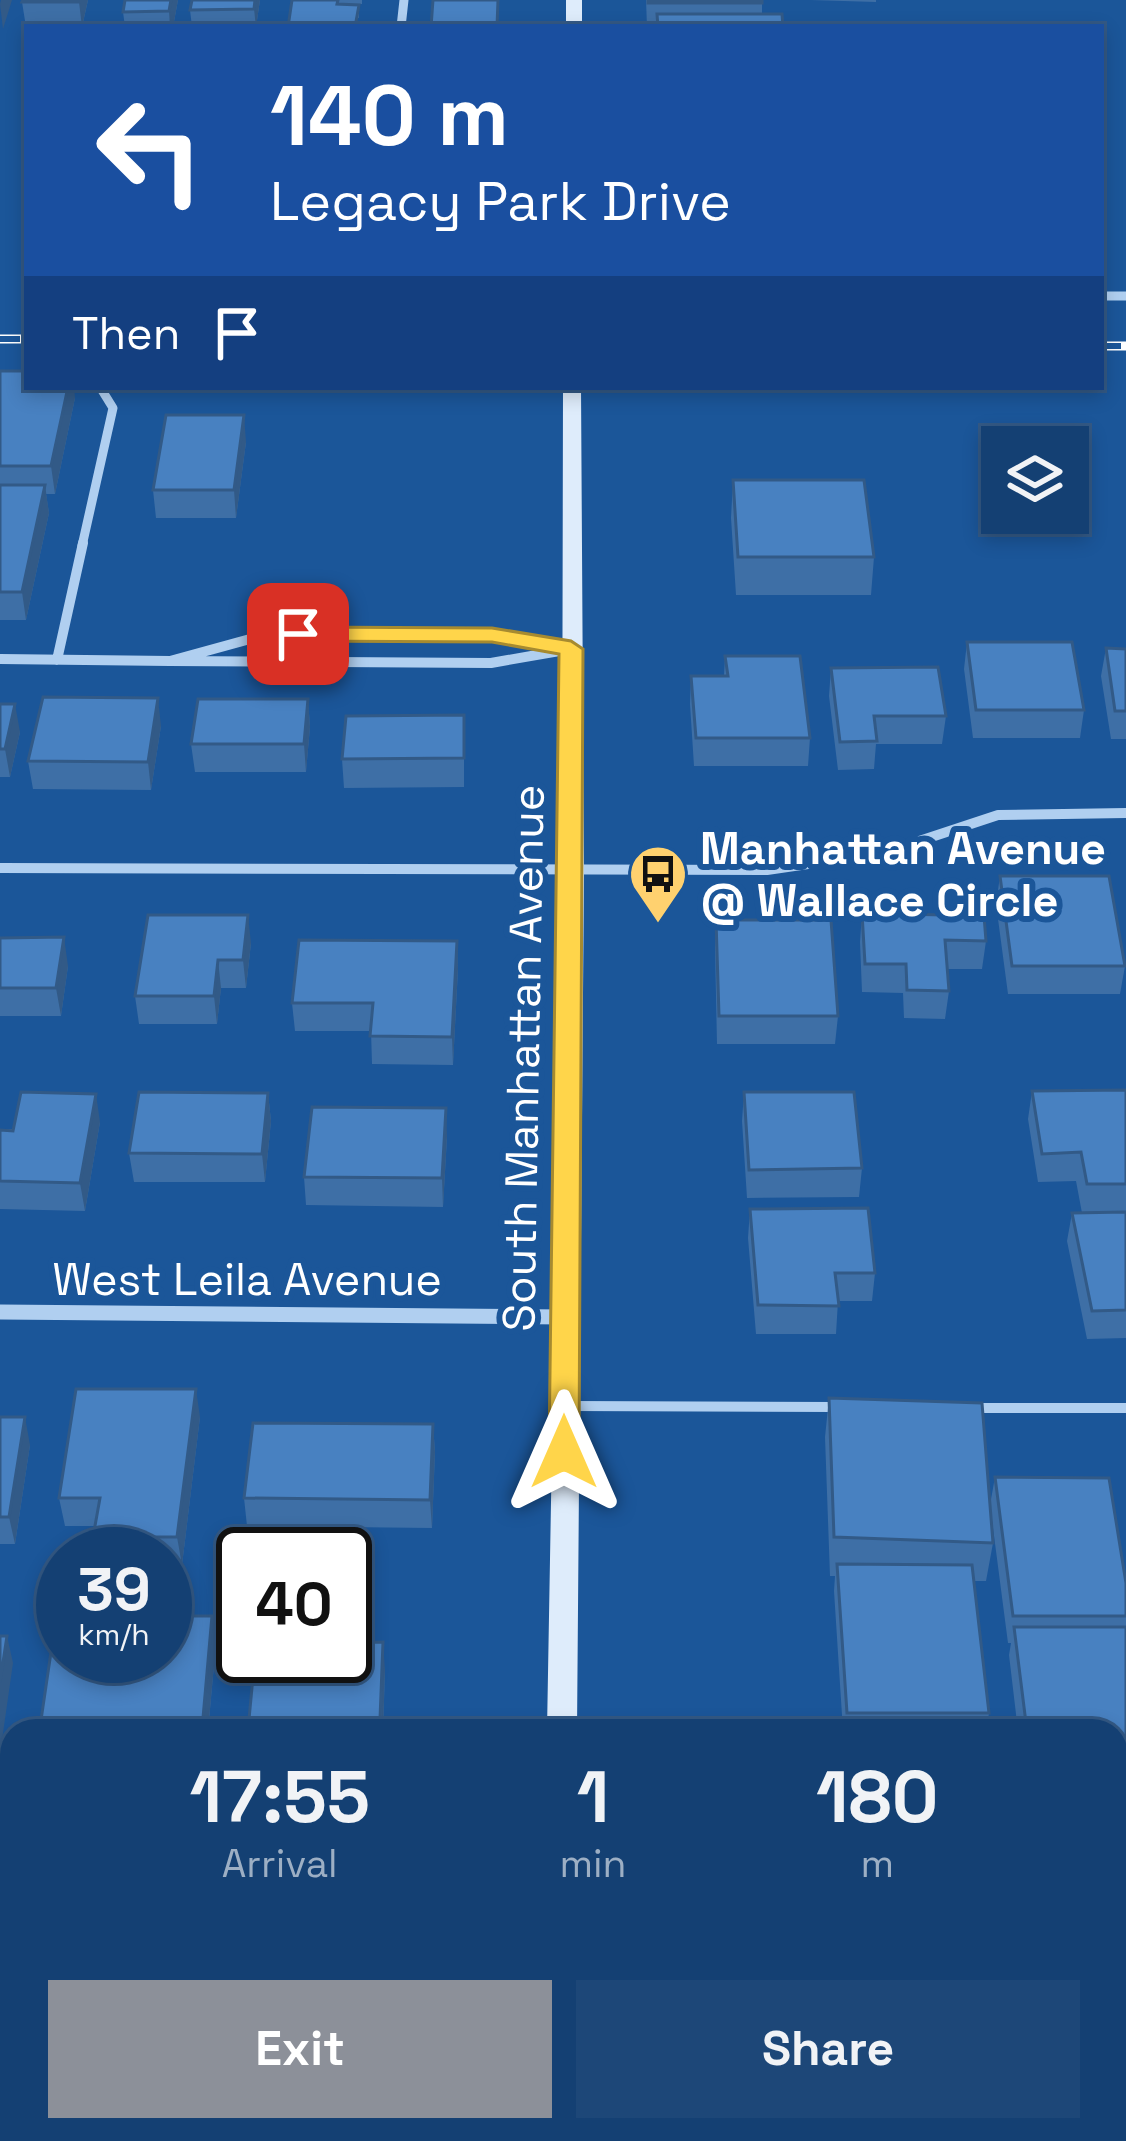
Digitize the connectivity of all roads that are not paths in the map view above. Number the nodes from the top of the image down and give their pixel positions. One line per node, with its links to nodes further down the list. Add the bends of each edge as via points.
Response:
1 (102, 390): 6 (street, via 113,408)
2 (572, 390): 4 (street, South Manhattan Avenue)
3 (339, 634): 4 (street, via 492,635); 7 (street, via 272,633); 8 (street)
4 (571, 649): 8 (street, via 491,663); 11 (street, South Manhattan Avenue)
5 (0, 659): 6 (street)
6 (57, 660): 7 (street)
7 (170, 662): 8 (street)
8 (336, 663)
9 (1126, 813): 11 (street, via 998,814 883,854 766,870)
10 (0, 868): 11 (street)
11 (573, 872): 13 (street, South Manhattan Avenue)
12 (0, 1312): 13 (street, West Leila Avenue)
13 (565, 1317): 14 (street, South Manhattan Avenue)
14 (564, 1406): 15 (lane); 18 (street, South Manhattan Avenue)
15 (862, 1407)
16 (958, 1408): 17 (lane)
17 (1126, 1408)
18 (562, 1719)

